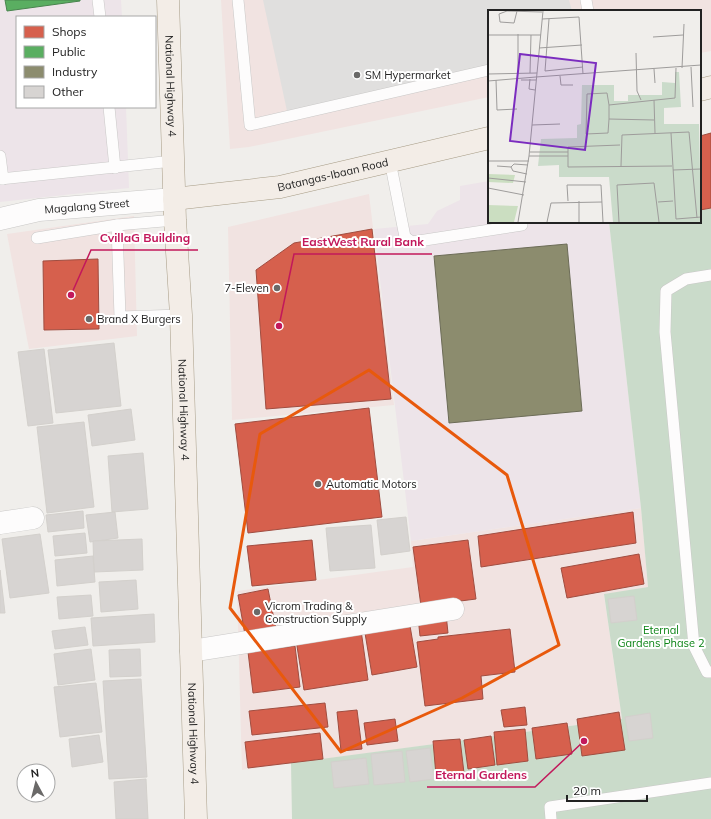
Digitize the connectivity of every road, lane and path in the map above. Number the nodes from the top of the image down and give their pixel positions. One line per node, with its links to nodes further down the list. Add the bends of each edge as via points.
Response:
1 (98, 0): 6 (lane)
2 (168, 0): 13 (main road, National Highway 4)
3 (238, 0): 7 (lane, via 250,125)
4 (586, 0): 5 (lane)
5 (588, 10)
6 (100, 16)
7 (488, 70)
8 (711, 87): 9 (main road)
9 (701, 90)
10 (109, 108): 15 (lane)
11 (488, 138): 14 (main road, Batangas-Ibaan Road)
12 (0, 156): 16 (lane)
13 (173, 161): 15 (lane); 17 (main road, National Highway 4)
14 (390, 161): 17 (main road, Batangas-Ibaan Road); 20 (lane, via 405,238 412,242)
15 (115, 168): 16 (lane)
16 (2, 179)
17 (175, 210): 18 (street, Magalang Street, via 38,210); 19 (lane); 23 (main road, National Highway 4)
18 (0, 219)
19 (118, 225): 21 (lane); 23 (lane, via 120,317)
20 (522, 225)
21 (37, 238)
22 (711, 276): 28 (lane, via 686,279 666,291 665,332 694,646 707,672)
23 (181, 315): 27 (main road, National Highway 4)
24 (33, 518): 25 (street)
25 (0, 523)
26 (453, 609): 27 (street)
27 (191, 651): 30 (main road, National Highway 4)
28 (711, 672)
29 (711, 784): 31 (lane, via 550,807)
30 (196, 819)
31 (551, 819)

